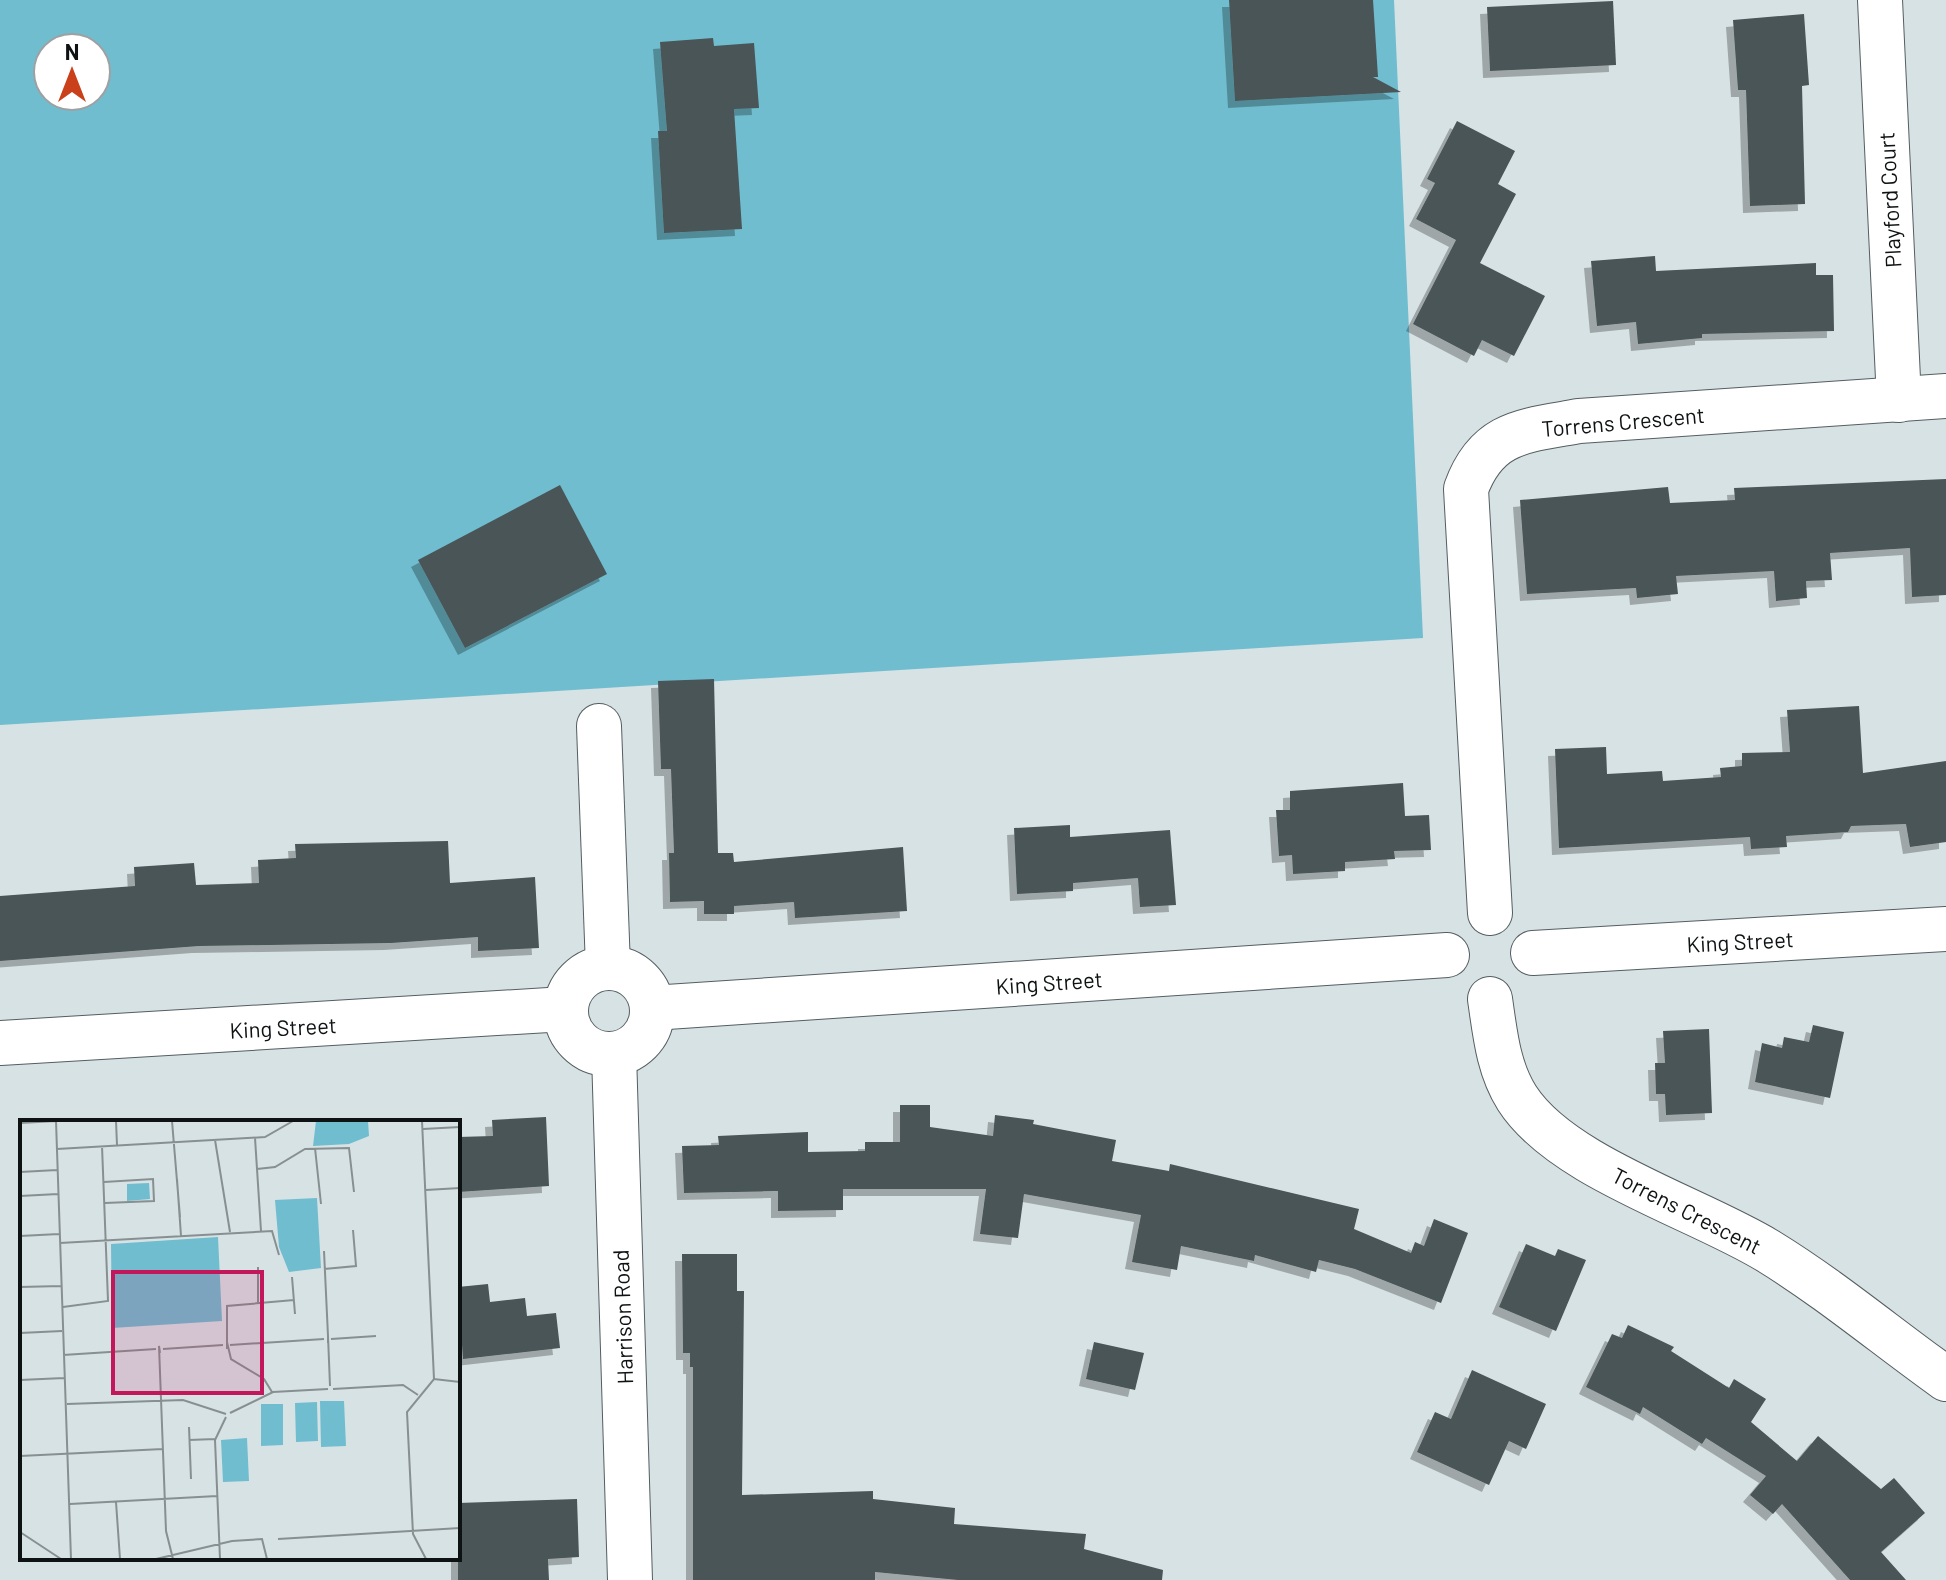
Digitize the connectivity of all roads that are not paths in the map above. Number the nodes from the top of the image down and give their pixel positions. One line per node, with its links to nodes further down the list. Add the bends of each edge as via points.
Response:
1 (1880, 0): 3 (street, Playford Court)
2 (1946, 396): 3 (street, Torrens Crescent)
3 (1899, 400): 5 (street, Torrens Crescent, via 1579,421 1524,431 1494,443 1475,465 1466,489)
4 (599, 726): 9 (street)
5 (1490, 913): 7 (street, via 1522,927); 8 (street, via 1465,921 1451,937)
6 (1946, 929): 7 (street, King Street)
7 (1533, 953): 10 (street, via 1523,985)
8 (1447, 955): 10 (street, via 1451,976 1463,990); 11 (street, King Street)
9 (608, 967): 11 (street, via 640,981); 12 (street, via 584,975)
10 (1490, 999): 15 (street, Torrens Crescent, via 1499,1058 1517,1098 1547,1133 1768,1251)
11 (652, 1008): 14 (street, via 641,1039)
12 (565, 1009): 13 (street, King Street); 14 (street, via 570,1030 582,1045)
13 (0, 1043)
14 (614, 1054): 16 (street, Harrison Road)
15 (1946, 1379)
16 (630, 1580)

